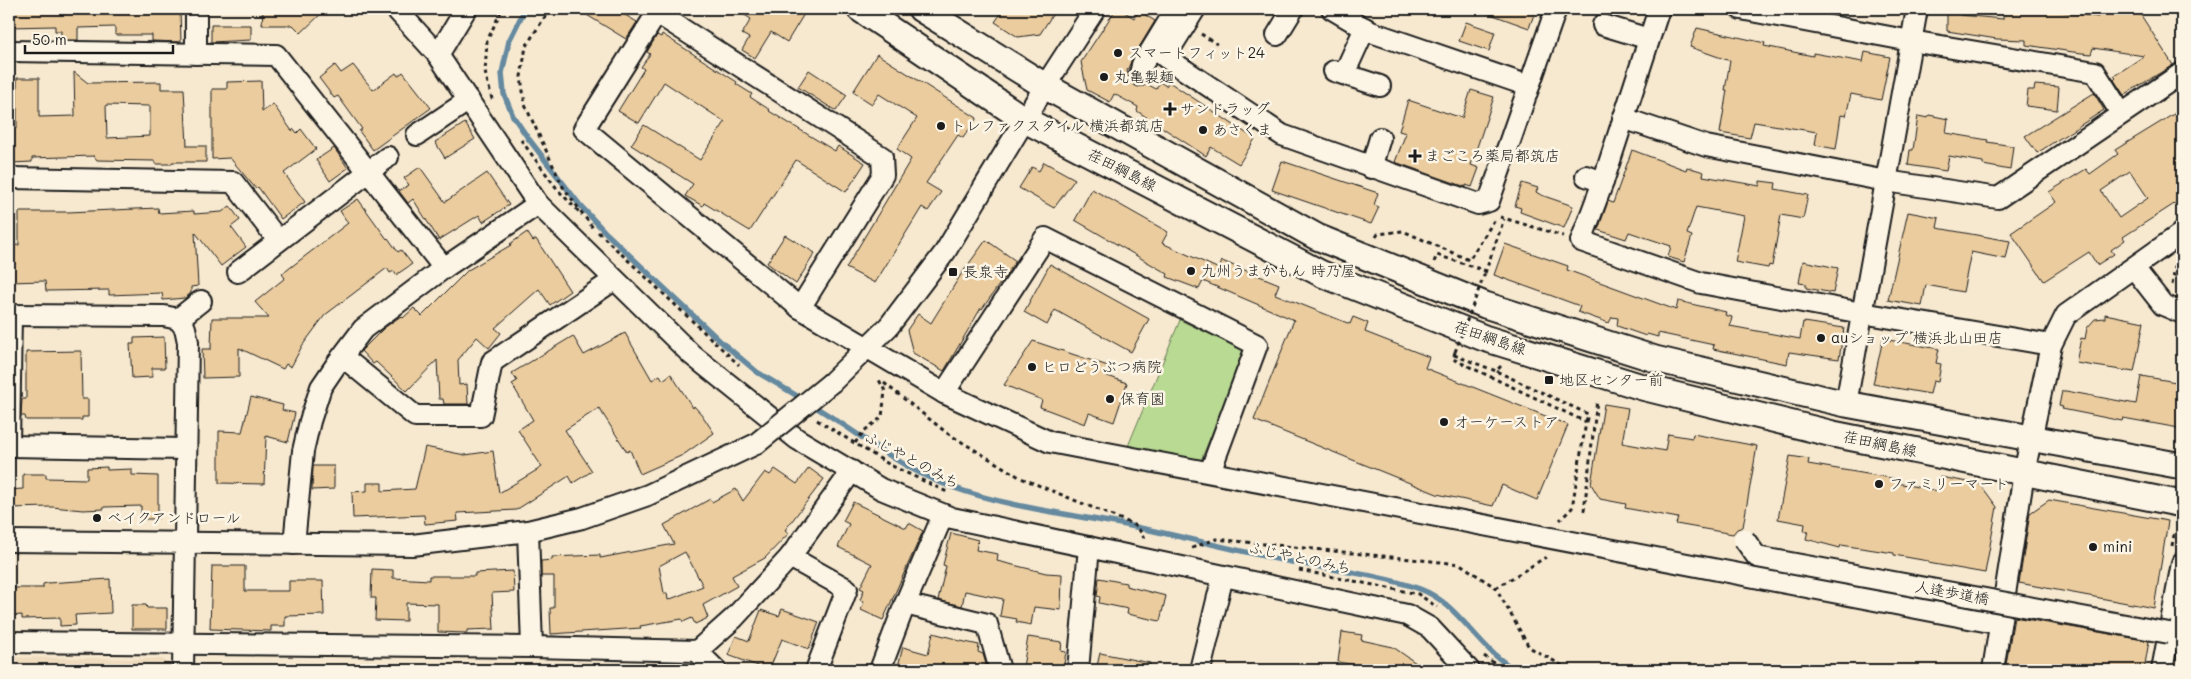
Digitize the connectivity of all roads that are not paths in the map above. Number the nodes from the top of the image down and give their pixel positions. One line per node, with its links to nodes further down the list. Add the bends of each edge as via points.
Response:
1 (196, 9): 20 (street)
2 (396, 9): 21 (street)
3 (466, 9): 21 (street)
4 (860, 9): 29 (main road, 荏田綱島線)
5 (921, 9): 24 (main road, 荏田綱島線)
6 (1095, 9): 24 (street)
7 (1292, 9): 16 (street)
8 (1332, 9): 15 (street)
9 (1556, 9): 26 (street)
10 (1659, 9): 17 (street)
11 (1741, 9): 18 (street)
12 (1916, 9): 18 (street)
13 (1178, 15): 23 (street, via 1142,65); 34 (street, via 1165,56 1282,136)
14 (1603, 25): 17 (street)
15 (1365, 28): 25 (street, via 1339,73); 26 (street)
16 (1277, 35)
17 (1649, 39): 30 (street)
18 (1911, 41): 28 (street, via 2095,72); 37 (street)
19 (9, 51): 20 (street)
20 (196, 54): 35 (street, via 276,55)
21 (438, 55): 27 (street)
22 (2182, 73): 28 (street)
23 (1140, 75)
24 (1046, 86): 29 (street); 55 (main road, 荏田綱島線, via 1317,237 1485,305 1655,359)
25 (1380, 86)
26 (1529, 86): 34 (street, via 1489,201 1478,207 1419,190)
27 (469, 100): 31 (street); 38 (street)
28 (2121, 112): 37 (street, via 1998,198)
29 (1026, 120): 52 (street, via 945,252 889,326); 62 (main road, 荏田綱島線, via 1322,274 1484,338 1642,387 1833,434)
30 (1616, 120): 37 (street, via 1706,146); 47 (street, via 1594,179 1581,241 1701,283)
31 (418, 136)
32 (1380, 138): 34 (street)
33 (388, 157): 35 (street)
34 (1370, 168)
35 (368, 172): 40 (street); 41 (street)
36 (9, 178): 40 (street, via 233,182)
37 (1886, 181): 47 (street)
38 (538, 204): 41 (street); 44 (street)
39 (2182, 233): 42 (street)
40 (278, 240): 43 (street)
41 (444, 268): 53 (street, via 363,328)
42 (2134, 268): 48 (street, via 2163,305); 51 (street, via 2066,315)
43 (238, 272)
44 (614, 280): 53 (street, via 492,362 481,416 415,416); 60 (street, via 692,355 797,438)
45 (201, 300): 50 (street)
46 (800, 308): 46 (street, via 883,175 882,158 657,13 584,129); 52 (street)
47 (1862, 313): 51 (street); 55 (street)
48 (2182, 313)
49 (10, 315): 50 (street); 57 (street)
50 (178, 318): 58 (street, via 185,328 188,342)
51 (2051, 345): 56 (street)
52 (867, 348): 54 (street); 65 (street, bridge, via 832,382 756,444 648,495 582,518)
53 (343, 357): 69 (street, via 321,387 310,421 303,451)
54 (944, 393): 61 (street, via 1050,442); 61 (street, via 1045,238 1257,346)
55 (1846, 404): 56 (main road, 荏田綱島線)
56 (2031, 438): 59 (main road, 荏田綱島線); 62 (street)
57 (9, 446): 58 (street)
58 (185, 449): 68 (street)
59 (2182, 466)
60 (852, 472): 64 (street, via 881,489); 71 (street)
61 (1210, 472): 75 (street)
62 (2024, 473): 63 (main road, 荏田綱島線); 75 (street)
63 (2182, 504)
64 (942, 515): 70 (street); 74 (street)
65 (528, 531): 69 (street, via 412,545); 79 (street)
66 (1744, 539): 76 (street, 人逢歩道橋, bridge, via 1757,557)
67 (9, 541): 68 (street)
68 (184, 544): 69 (street); 78 (street)
69 (294, 544)
70 (1089, 547): 73 (street); 86 (street)
71 (790, 557): 80 (street, via 734,618); 83 (street, via 847,589)
72 (2182, 563): 76 (street)
73 (1223, 576): 87 (street); 88 (street, via 1407,615 1430,628)
74 (905, 604): 84 (street); 85 (street, via 988,624)
75 (2000, 624): 89 (street)
76 (2176, 634): 90 (street)
77 (9, 642): 78 (street)
78 (183, 642): 79 (street); 81 (street)
79 (532, 647): 80 (street)
80 (697, 651): 82 (street)
81 (183, 670)
82 (716, 670)
83 (816, 670)
84 (880, 670)
85 (1000, 670)
86 (1078, 670)
87 (1200, 670)
88 (1469, 670)
89 (1993, 670)
90 (2162, 670)

